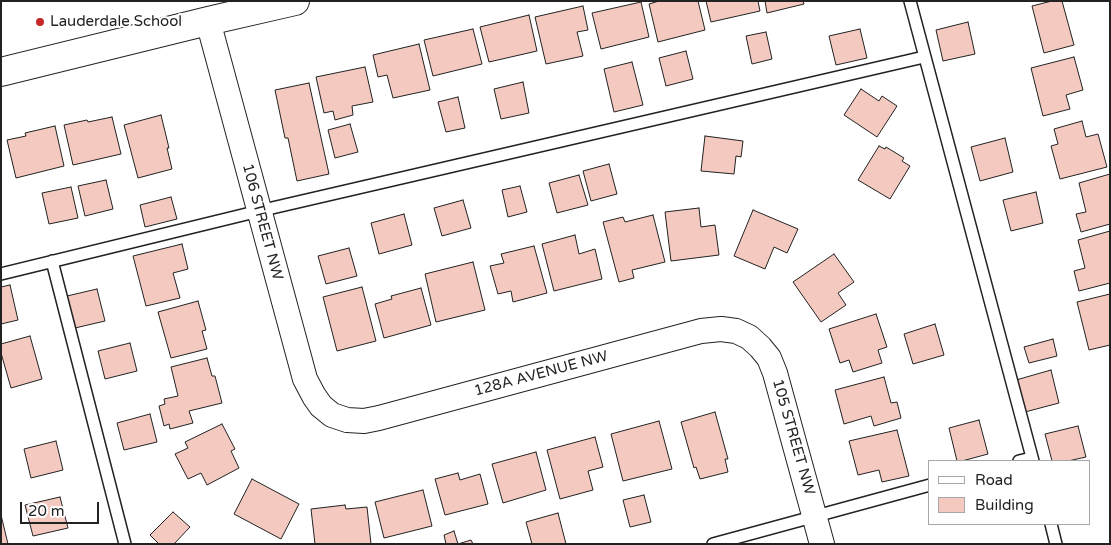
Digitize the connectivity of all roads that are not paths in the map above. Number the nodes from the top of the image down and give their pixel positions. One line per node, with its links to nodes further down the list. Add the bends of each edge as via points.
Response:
1 (294, 1): 3 (street)
2 (910, 1): 4 (lane)
3 (208, 21): 5 (street); 6 (street, 106 STREET NW)
4 (924, 57): 6 (lane); 11 (lane)
5 (1, 72)
6 (259, 211): 7 (lane); 10 (street, 106 STREET NW, via 305,379 321,406)
7 (52, 261): 8 (lane); 15 (lane)
8 (1, 274)
9 (749, 337): 10 (street, 128A AVENUE NW, via 721,329 702,331 379,418 347,420); 13 (street, 105 STREET NW, via 769,358 775,372)
10 (332, 415)
11 (1033, 460)
12 (928, 486): 13 (lane)
13 (815, 516): 16 (lane); 17 (street, 105 STREET NW)
14 (1051, 525): 18 (lane)
15 (125, 544)
16 (714, 544)
17 (822, 544)
18 (1056, 544)

